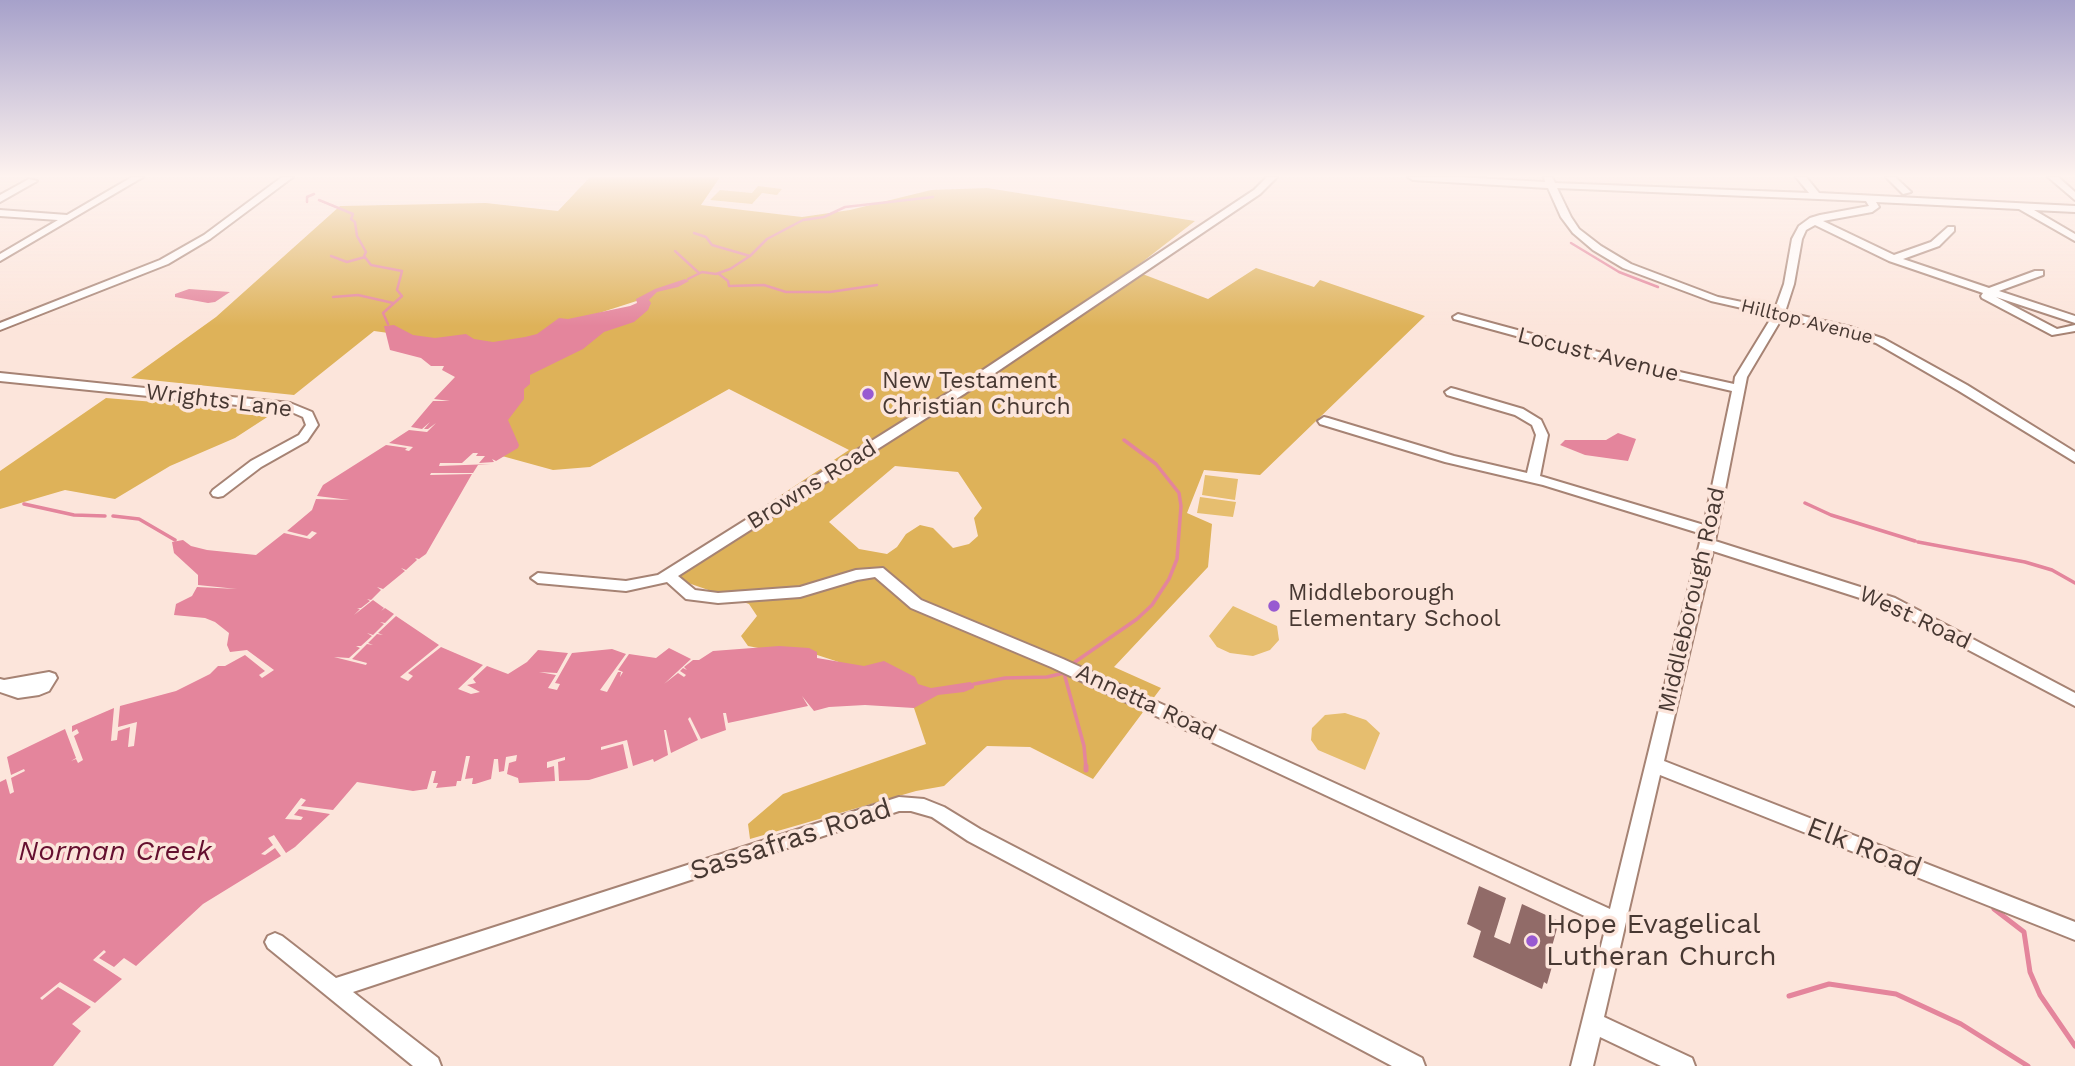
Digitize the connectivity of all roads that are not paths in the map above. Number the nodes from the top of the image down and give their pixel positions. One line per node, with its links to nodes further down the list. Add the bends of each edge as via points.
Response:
1 (54, 227): 10 (street)
2 (221, 227): 17 (street, via 164,262)
3 (1205, 227): 27 (street, Browns Road, via 960,391)
4 (1573, 227): 14 (street, Hilltop Avenue, via 1609,256 1646,275)
5 (1804, 227): 14 (street, Middleborough Road)
6 (1827, 227): 11 (street)
7 (2055, 227): 9 (street)
8 (1951, 229): 11 (street, via 1935,244)
9 (2075, 239)
10 (0, 258)
11 (1893, 259): 13 (street)
12 (2039, 273): 13 (street)
13 (1992, 290): 16 (street); 18 (street, via 1986,296 2056,332)
14 (1779, 314): 20 (street, Middleborough Road, via 1745,367); 23 (street, Hilltop Avenue, via 1880,341)
15 (1458, 317): 20 (street, Locust Avenue)
16 (2075, 320)
17 (0, 327)
18 (2075, 328)
19 (0, 377): 25 (street, Wrights Lane, via 290,407 308,415 312,425 303,438 256,464)
20 (1738, 389): 26 (street, Middleborough Road)
21 (1451, 392): 24 (street, via 1519,412 1537,423 1542,435)
22 (1324, 421): 24 (street, West Road, via 1450,459)
23 (2075, 458)
24 (1533, 478): 26 (street, West Road)
25 (218, 494)
26 (1707, 538): 29 (street, West Road, via 1890,602); 30 (street, Middleborough Road)
27 (668, 575): 28 (street, Browns Road, via 626,586); 31 (street, Annetta Road, via 691,595 718,598 800,592 878,572 916,604 1057,663)
28 (538, 578)
29 (2075, 700)
30 (1654, 765): 31 (street, Middleborough Road); 32 (street, Elk Road)
31 (1618, 922): 35 (street, Middleborough Road)
32 (2075, 931)
33 (275, 942): 34 (street)
34 (332, 989): 36 (street); 37 (street, Sassafras Road, via 838,823 911,804 938,812)
35 (1592, 1023): 38 (street, Middleborough Road); 39 (street)
36 (430, 1066)
37 (1414, 1066)
38 (1582, 1066)
39 (1684, 1066)

